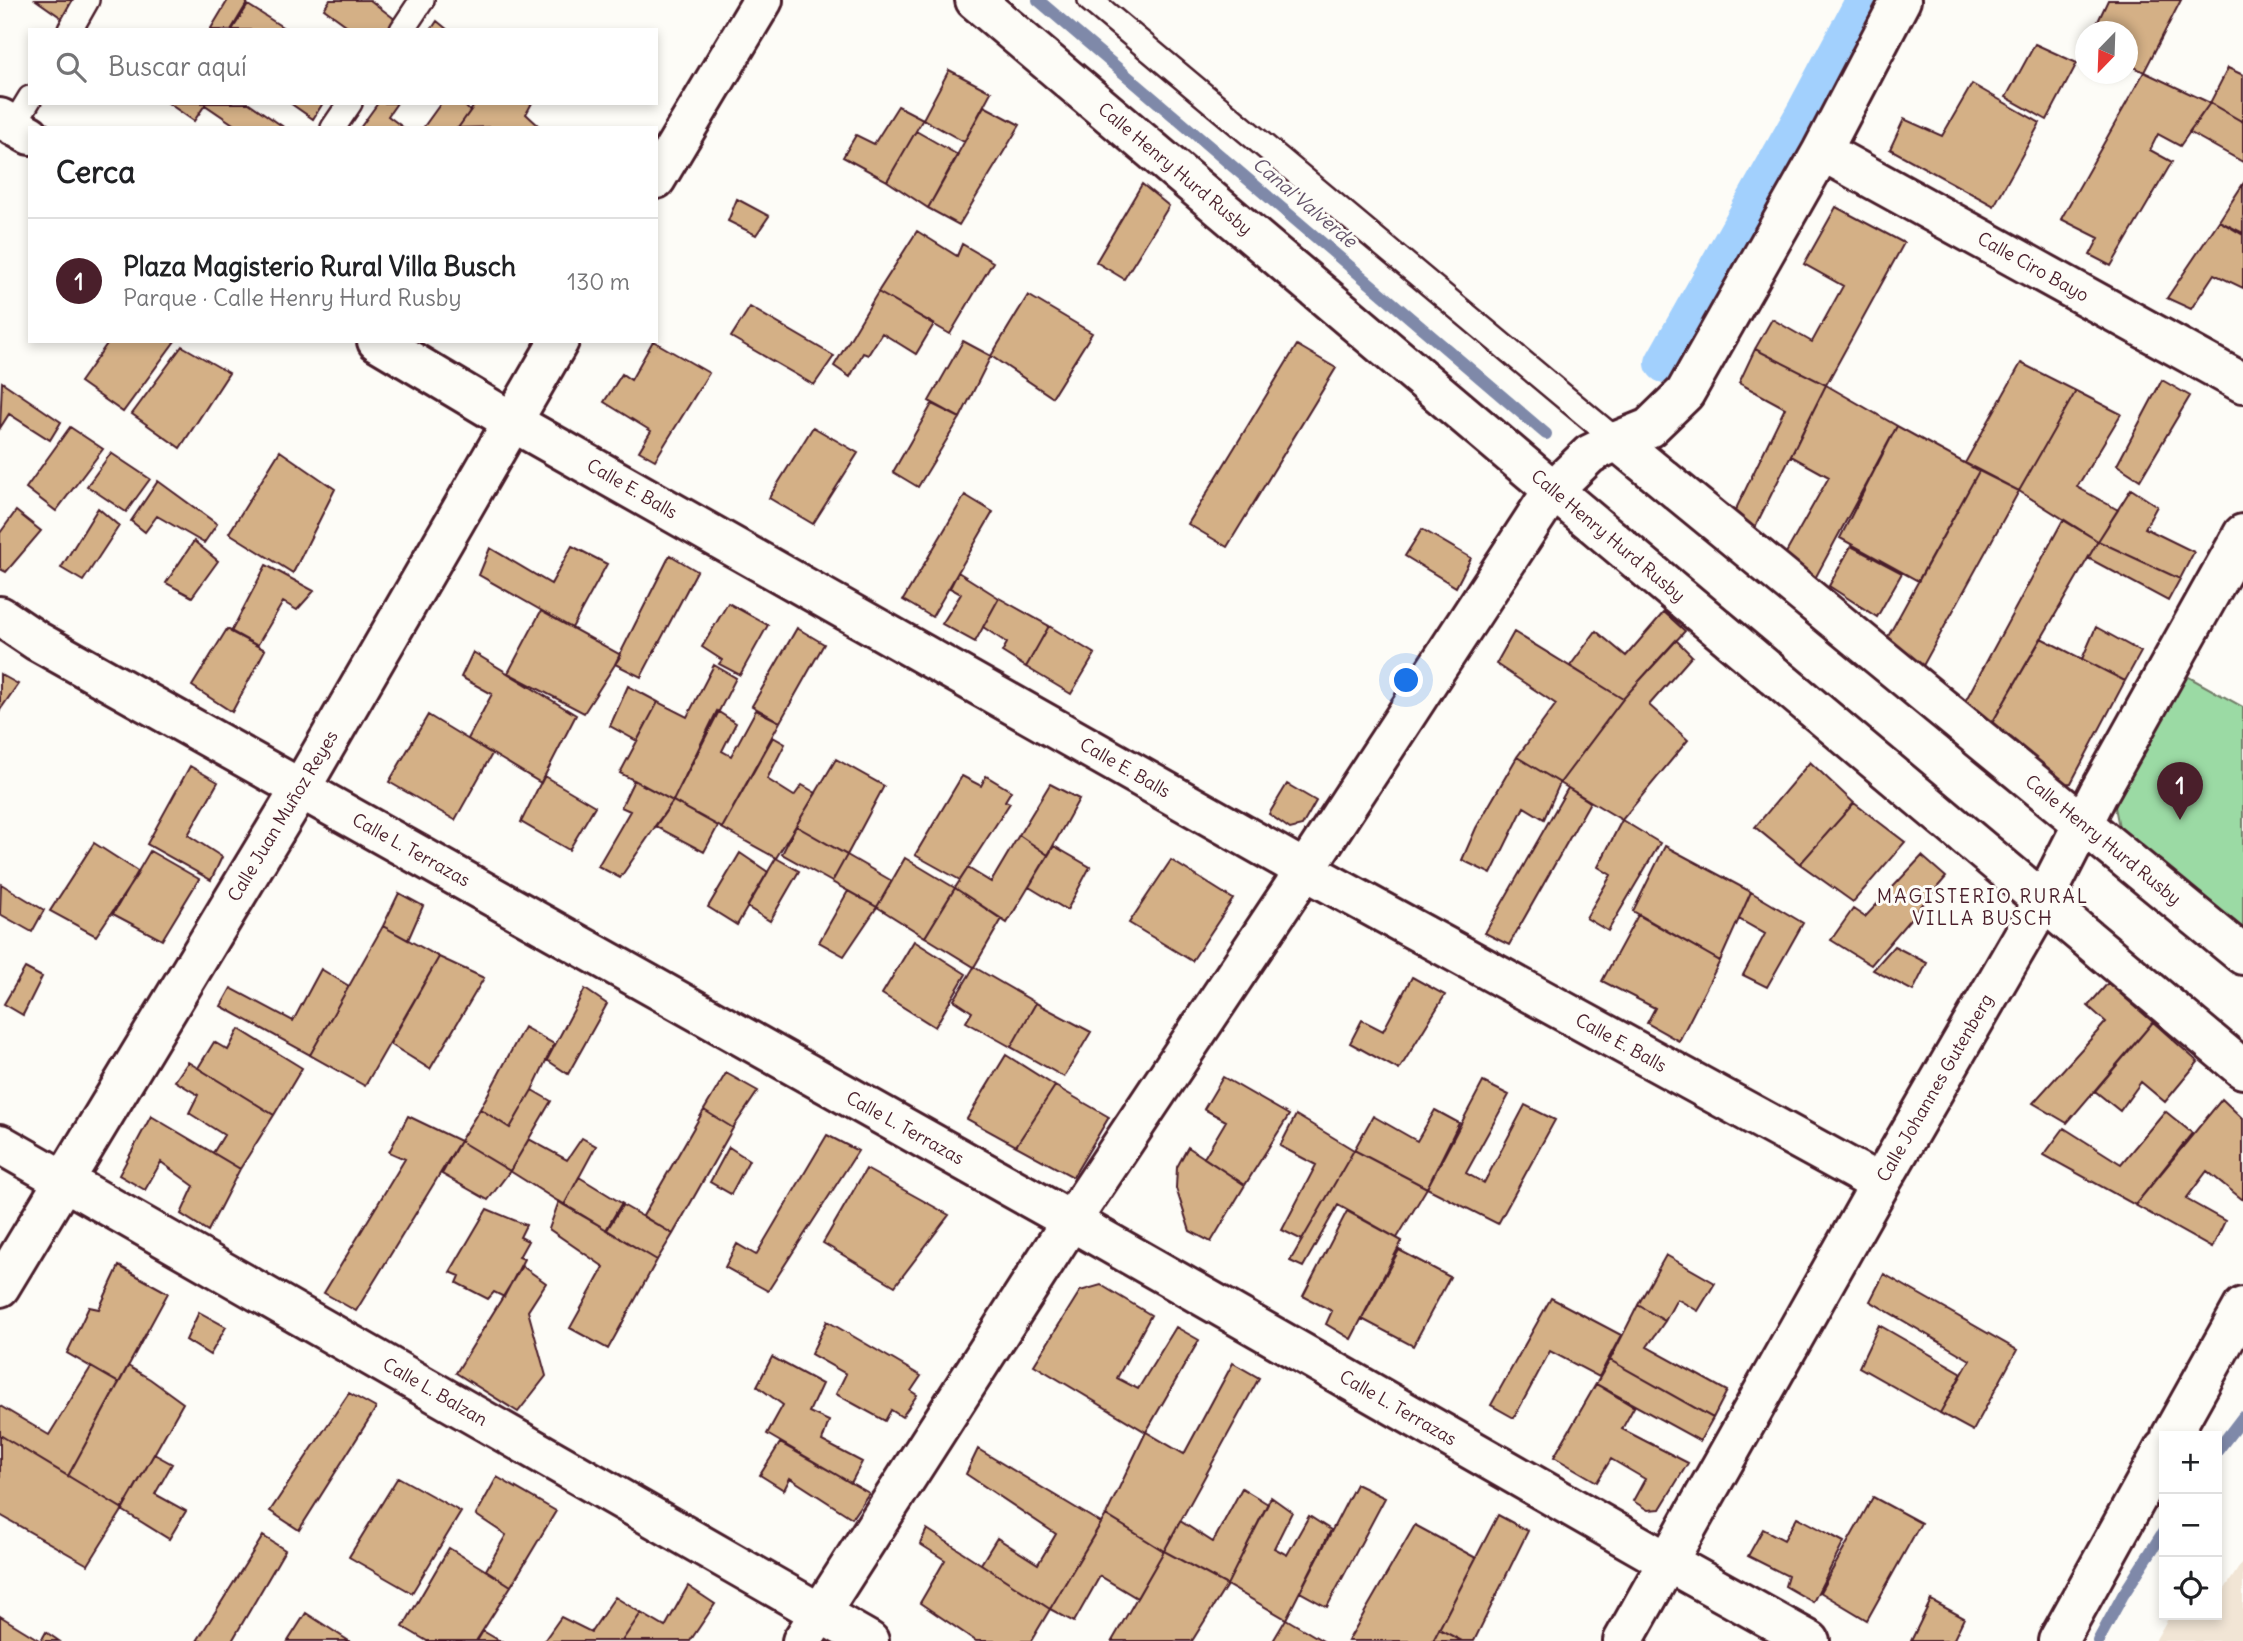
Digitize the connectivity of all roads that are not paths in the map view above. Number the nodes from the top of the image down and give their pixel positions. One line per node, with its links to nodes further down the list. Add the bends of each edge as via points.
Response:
1 (87, 0): 7 (lane)
2 (422, 0): 8 (lane)
3 (763, 0): 12 (street)
4 (975, 0): 18 (street, Calle Henry Hurd Rusby)
5 (1090, 0): 17 (lane, Calle Henry Hurd Rusby)
6 (1901, 0): 11 (street)
7 (71, 28)
8 (402, 28)
9 (349, 105): 10 (lane)
10 (334, 126)
11 (1822, 151): 15 (street, Calle Ciro Bayo); 17 (street, via 1685,393 1649,428)
12 (658, 176)
13 (380, 343): 16 (street, Calle E. Balls)
14 (558, 343): 16 (street, Calle Juan Muñoz Reyes)
15 (2243, 383)
16 (512, 421): 21 (street, Calle Juan Muñoz Reyes); 23 (street, Calle E. Balls)
17 (1617, 441): 18 (street, via 1590,454); 22 (street, Calle Henry Hurd Rusby)
18 (1553, 489): 23 (street); 24 (street, Calle Henry Hurd Rusby)
19 (2243, 534): 22 (street, Calle Johannes Gutenberg)
20 (0, 616): 21 (street, Calle L. Terrazas)
21 (301, 788): 28 (street, Calle Juan Muñoz Reyes); 30 (street, Calle L. Terrazas)
22 (2084, 825): 24 (street, Calle Johannes Gutenberg); 25 (street, Calle Henry Hurd Rusby)
23 (1304, 870): 29 (street, Calle E. Balls); 30 (street)
24 (2044, 900): 26 (street, Calle Henry Hurd Rusby); 29 (street, Calle Johannes Gutenberg)
25 (2243, 955)
26 (2243, 1069)
27 (0, 1144): 28 (street, Calle L. Balzan)
28 (65, 1181): 31 (street, Calle Juan Muñoz Reyes); 36 (street, Calle L. Balzan)
29 (1880, 1184): 35 (street, Calle Johannes Gutenberg)
30 (1071, 1221): 35 (street, Calle L. Terrazas); 36 (street)
31 (0, 1287)
32 (2243, 1307): 33 (street)
33 (2174, 1431)
34 (2159, 1458): 40 (street)
35 (1668, 1562): 38 (street, Calle Johannes Gutenberg); 39 (street, Calle L. Terrazas)
36 (811, 1627): 37 (street, Calle L. Balzan)
37 (869, 1641)
38 (1623, 1641)
39 (1810, 1641)
40 (2058, 1641)

